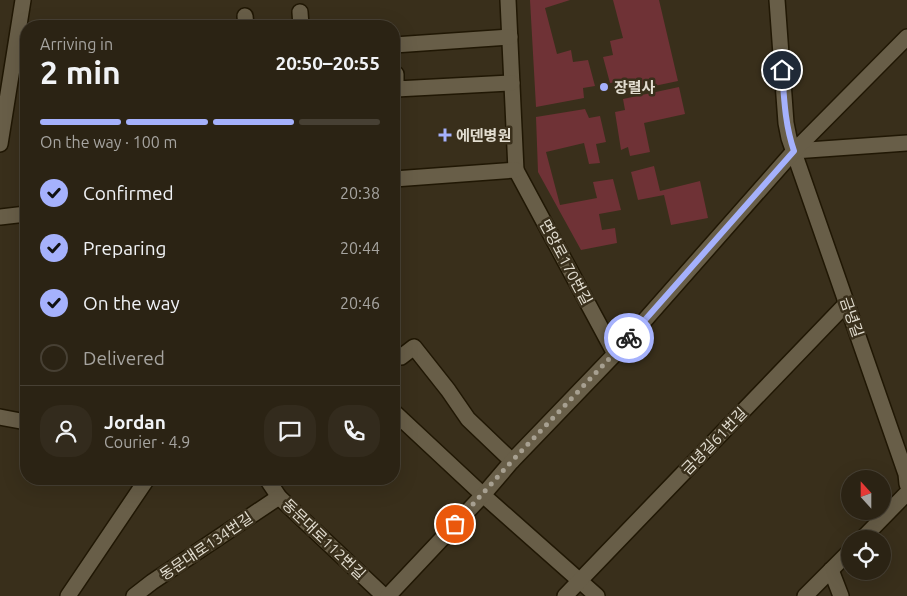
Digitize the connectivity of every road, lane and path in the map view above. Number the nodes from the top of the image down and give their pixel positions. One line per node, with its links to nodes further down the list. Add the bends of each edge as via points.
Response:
1 (23, 0): 10 (lane)
2 (508, 0): 4 (lane, 면앙로170번길)
3 (776, 0): 11 (lane, 금녕길, via 786,123)
4 (510, 36): 6 (lane); 7 (lane, 면앙로170번길)
5 (907, 37): 11 (lane, 동문대로112번길)
6 (400, 45)
7 (512, 83): 8 (lane); 12 (lane, 면앙로170번길)
8 (400, 89)
9 (907, 143): 11 (lane)
10 (0, 144)
11 (794, 151): 16 (lane, 금녕길); 17 (lane, 동문대로112번길)
12 (516, 170): 13 (lane); 17 (lane, 면앙로170번길)
13 (400, 178)
14 (20, 215): 15 (lane)
15 (0, 217)
16 (847, 303): 23 (lane, 금녕길); 32 (lane, 금녕길61번길)
17 (615, 354): 22 (lane, 동문대로112번길)
18 (401, 357): 22 (lane, via 414,346 468,419)
19 (0, 416): 21 (lane)
20 (400, 418): 27 (lane)
21 (20, 421)
22 (512, 461): 27 (lane, 동문대로112번길)
23 (907, 484)
24 (144, 485): 33 (lane)
25 (271, 485): 28 (lane, 동문대로112번길)
26 (907, 493): 29 (lane)
27 (483, 495): 32 (lane); 35 (lane, 동문대로112번길)
28 (279, 497): 34 (lane, 동문대로134번길); 35 (lane, 동문대로112번길)
29 (871, 530)
30 (841, 559): 31 (lane)
31 (831, 570): 38 (lane); 39 (lane)
32 (580, 580): 36 (lane, 금녕길61번길); 37 (lane)
33 (68, 596)
34 (134, 596)
35 (386, 596)
36 (565, 596)
37 (597, 596)
38 (805, 596)
39 (841, 596)

